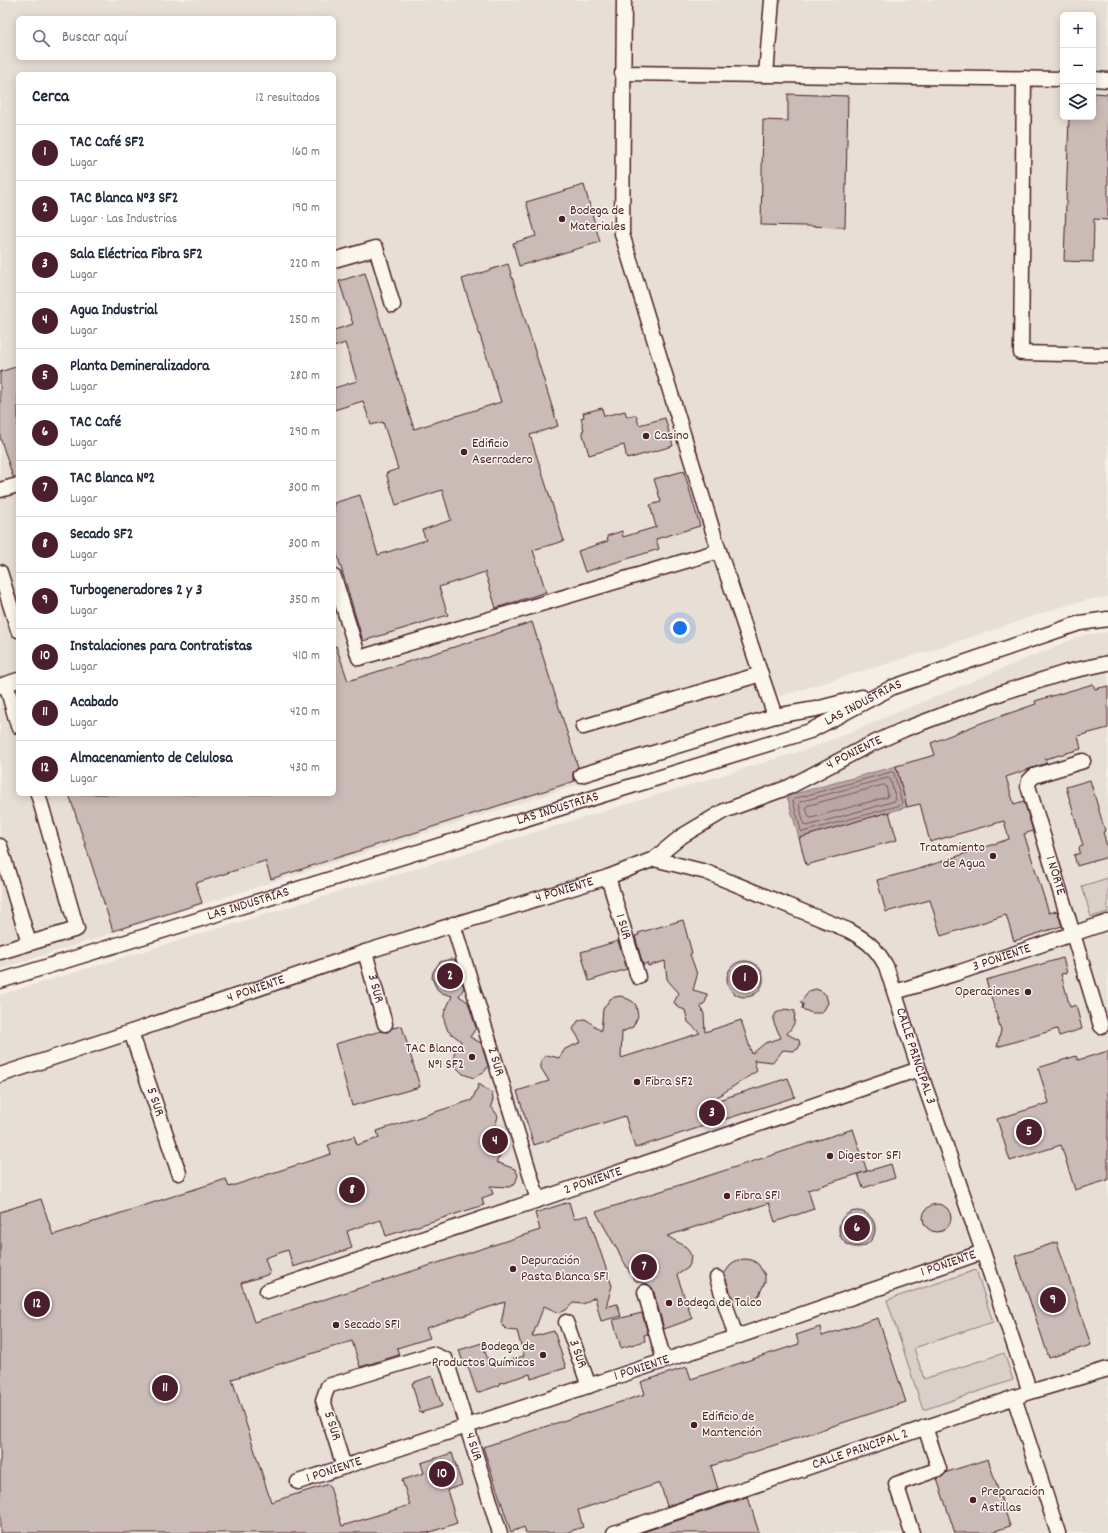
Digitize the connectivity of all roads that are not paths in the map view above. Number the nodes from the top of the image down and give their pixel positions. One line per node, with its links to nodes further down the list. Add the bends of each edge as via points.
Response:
1 (624, 0): 3 (street)
2 (772, 0): 4 (street)
3 (622, 73): 4 (street); 14 (street, via 622,234)
4 (766, 75): 5 (street)
5 (1024, 78): 6 (street); 11 (street, via 1022,353)
6 (1060, 79)
7 (1096, 79): 8 (street)
8 (1108, 80)
9 (336, 259): 10 (street, via 376,248)
10 (393, 305)
11 (1108, 354)
12 (16, 486): 13 (street)
13 (0, 490)
14 (719, 551): 16 (street, via 359,658); 20 (street)
15 (0, 572): 18 (street)
16 (336, 584)
17 (1108, 619): 22 (street, LAS INDUSTRIAS, via 1080,623)
18 (16, 624)
19 (1108, 663): 30 (street, 4 PONIENTE, via 1067,672 1004,692 905,729 789,787 724,811 682,836)
20 (761, 674): 23 (street); 25 (street)
21 (8, 683): 24 (street)
22 (893, 687): 23 (street, via 842,703); 39 (street, LAS INDUSTRIAS, via 810,732)
23 (775, 716): 27 (street)
24 (16, 717)
25 (583, 727)
26 (1083, 761): 34 (street, 1 NORTE, via 1034,776 1028,786)
27 (581, 775)
28 (39, 796): 35 (street, via 77,930)
29 (0, 846): 35 (street)
30 (654, 859): 31 (street, 4 PONIENTE); 40 (street, CALLE PRINCIPAL 3, via 706,872 848,930 865,940 878,953 886,966)
31 (608, 877): 33 (street, 4 PONIENTE); 38 (street, 1 SUR)
32 (1108, 922): 34 (street, 3 PONIENTE)
33 (453, 924): 37 (street, 4 PONIENTE); 47 (street, 2 SUR)
34 (1073, 933): 40 (street, 3 PONIENTE); 42 (street, 1 NORTE)
35 (29, 943): 36 (street)
36 (0, 952)
37 (365, 952): 41 (street, 3 SUR); 43 (street, 4 PONIENTE)
38 (638, 977)
39 (0, 981)
40 (895, 992): 44 (street, CALLE PRINCIPAL 3)
41 (384, 1024)
42 (1100, 1026)
43 (131, 1032): 45 (street, 4 PONIENTE); 46 (street, 5 SUR)
44 (919, 1069): 47 (street, 2 PONIENTE); 48 (street, CALLE PRINCIPAL 3)
45 (0, 1074)
46 (179, 1173)
47 (538, 1200): 50 (street, 2 PONIENTE)
48 (983, 1252): 53 (street, 1 PONIENTE); 58 (street, CALLE PRINCIPAL 3)
49 (717, 1278): 53 (street)
50 (267, 1291)
51 (645, 1292): 55 (street)
52 (566, 1322): 57 (street, 3 SUR)
53 (736, 1337): 55 (street, 1 PONIENTE)
54 (446, 1360): 60 (street, 4 SUR); 62 (street, 5 SUR, via 432,1354 328,1386 324,1400)
55 (664, 1361): 57 (street, 1 PONIENTE)
56 (1108, 1369): 58 (street, CALLE PRINCIPAL 2)
57 (589, 1386): 60 (street, 1 PONIENTE)
58 (1030, 1392): 59 (street, CALLE PRINCIPAL 2)
59 (1014, 1397): 61 (street, CALLE PRINCIPAL 2); 67 (street)
60 (466, 1426): 62 (street, 1 PONIENTE); 64 (street, 4 SUR)
61 (925, 1427): 65 (street, CALLE PRINCIPAL 2); 66 (street, via 939,1469 896,1484)
62 (344, 1467): 63 (street, 1 PONIENTE)
63 (298, 1482)
64 (500, 1533)
65 (614, 1533)
66 (912, 1533)
67 (1058, 1533)

